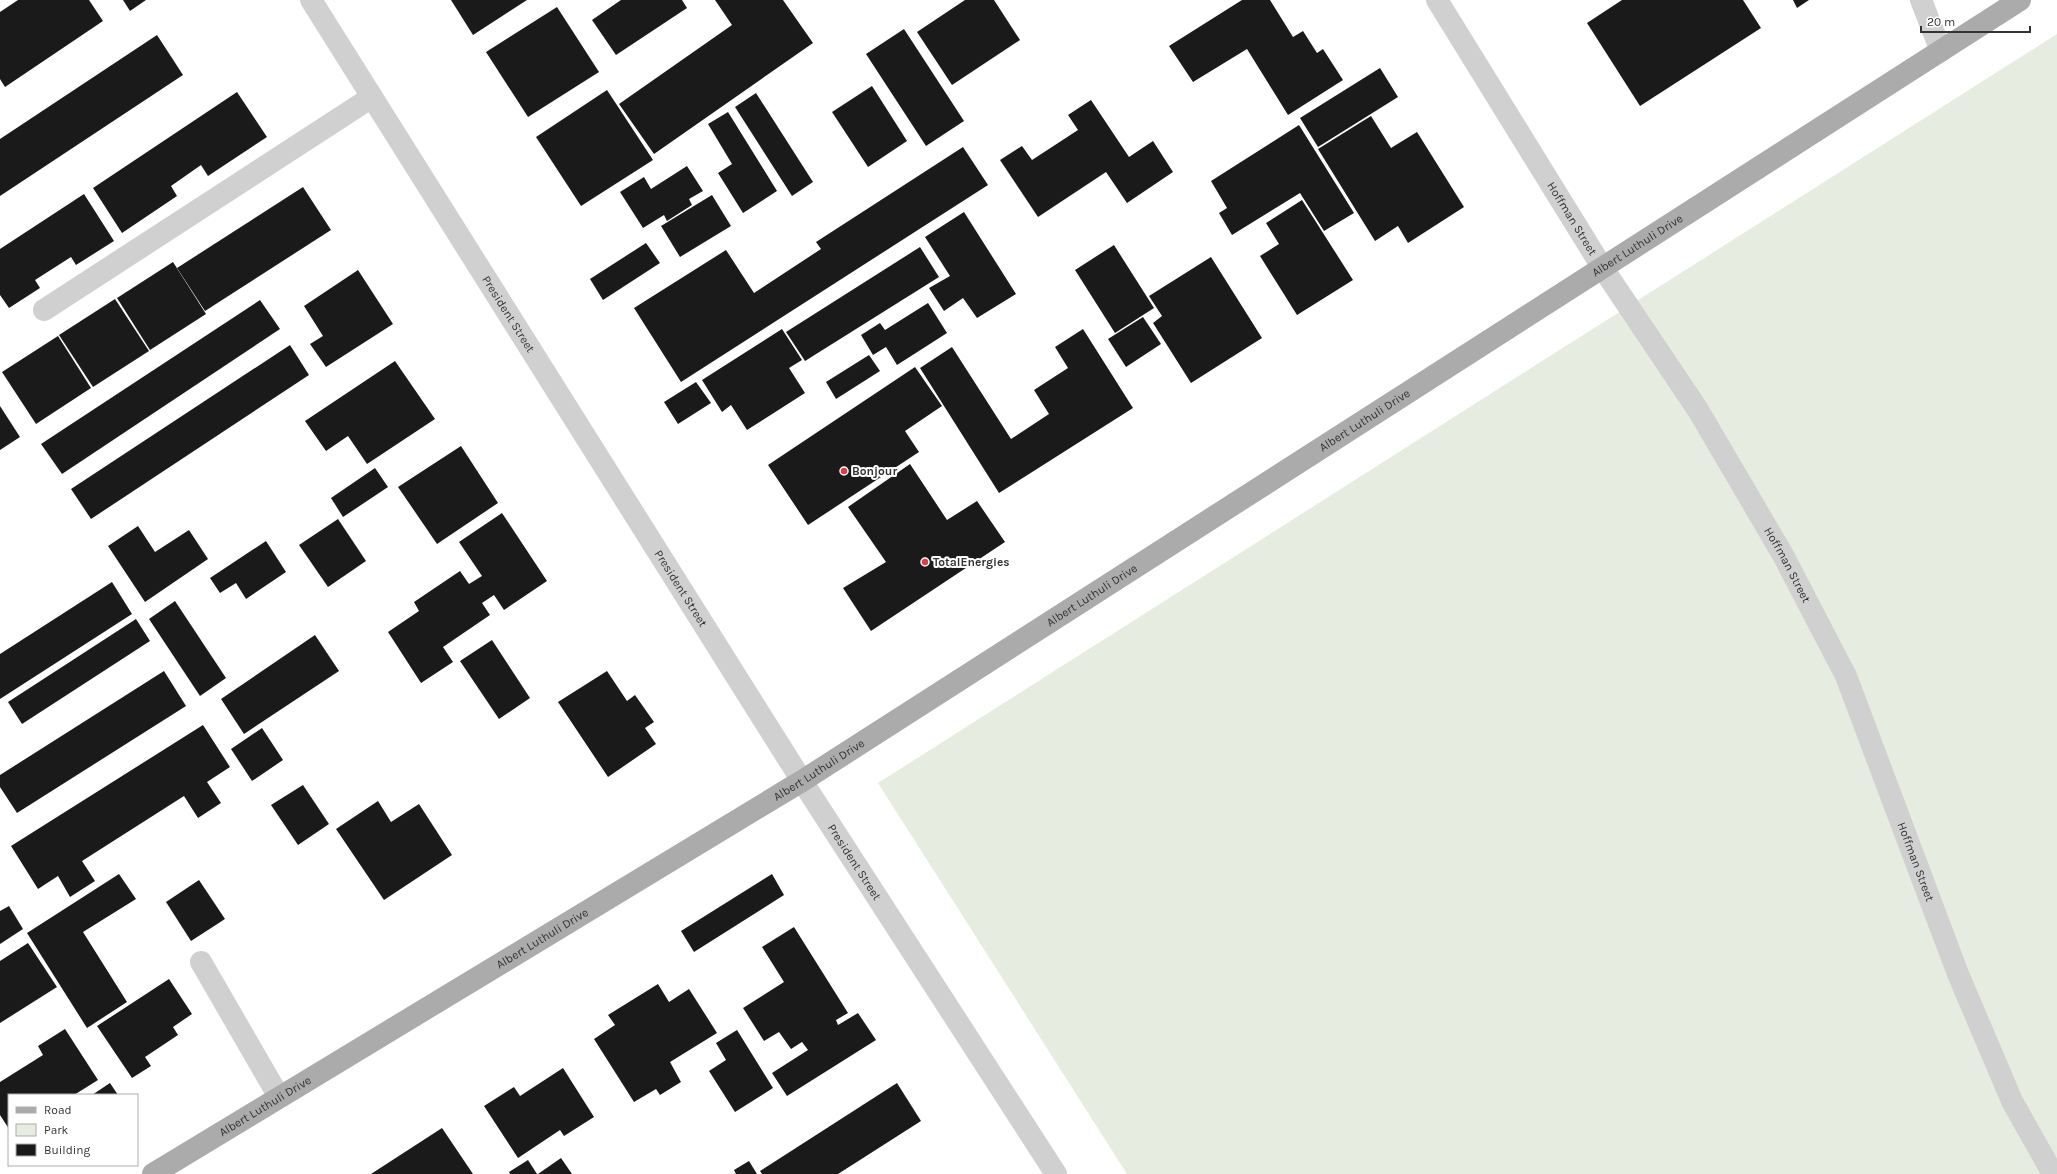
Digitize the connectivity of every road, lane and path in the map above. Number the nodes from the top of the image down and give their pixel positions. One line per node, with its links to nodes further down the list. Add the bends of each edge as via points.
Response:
1 (311, 0): 6 (street, President Street)
2 (1437, 0): 7 (street, Hoffman Street)
3 (1921, 0): 5 (street)
4 (2020, 0): 5 (main road, Albert Luthuli Drive)
5 (1941, 51): 7 (main road, Albert Luthuli Drive)
6 (372, 98): 8 (street); 9 (street, President Street)
7 (1602, 267): 9 (main road, Albert Luthuli Drive); 14 (street, Hoffman Street, via 1698,410 1784,555 1846,676 1958,974 2012,1102)
8 (44, 310)
9 (802, 781): 11 (main road, Albert Luthuli Drive); 13 (street, President Street)
10 (201, 962): 11 (street)
11 (279, 1097): 12 (main road, Albert Luthuli Drive)
12 (152, 1174)
13 (1056, 1174)
14 (2054, 1174)

